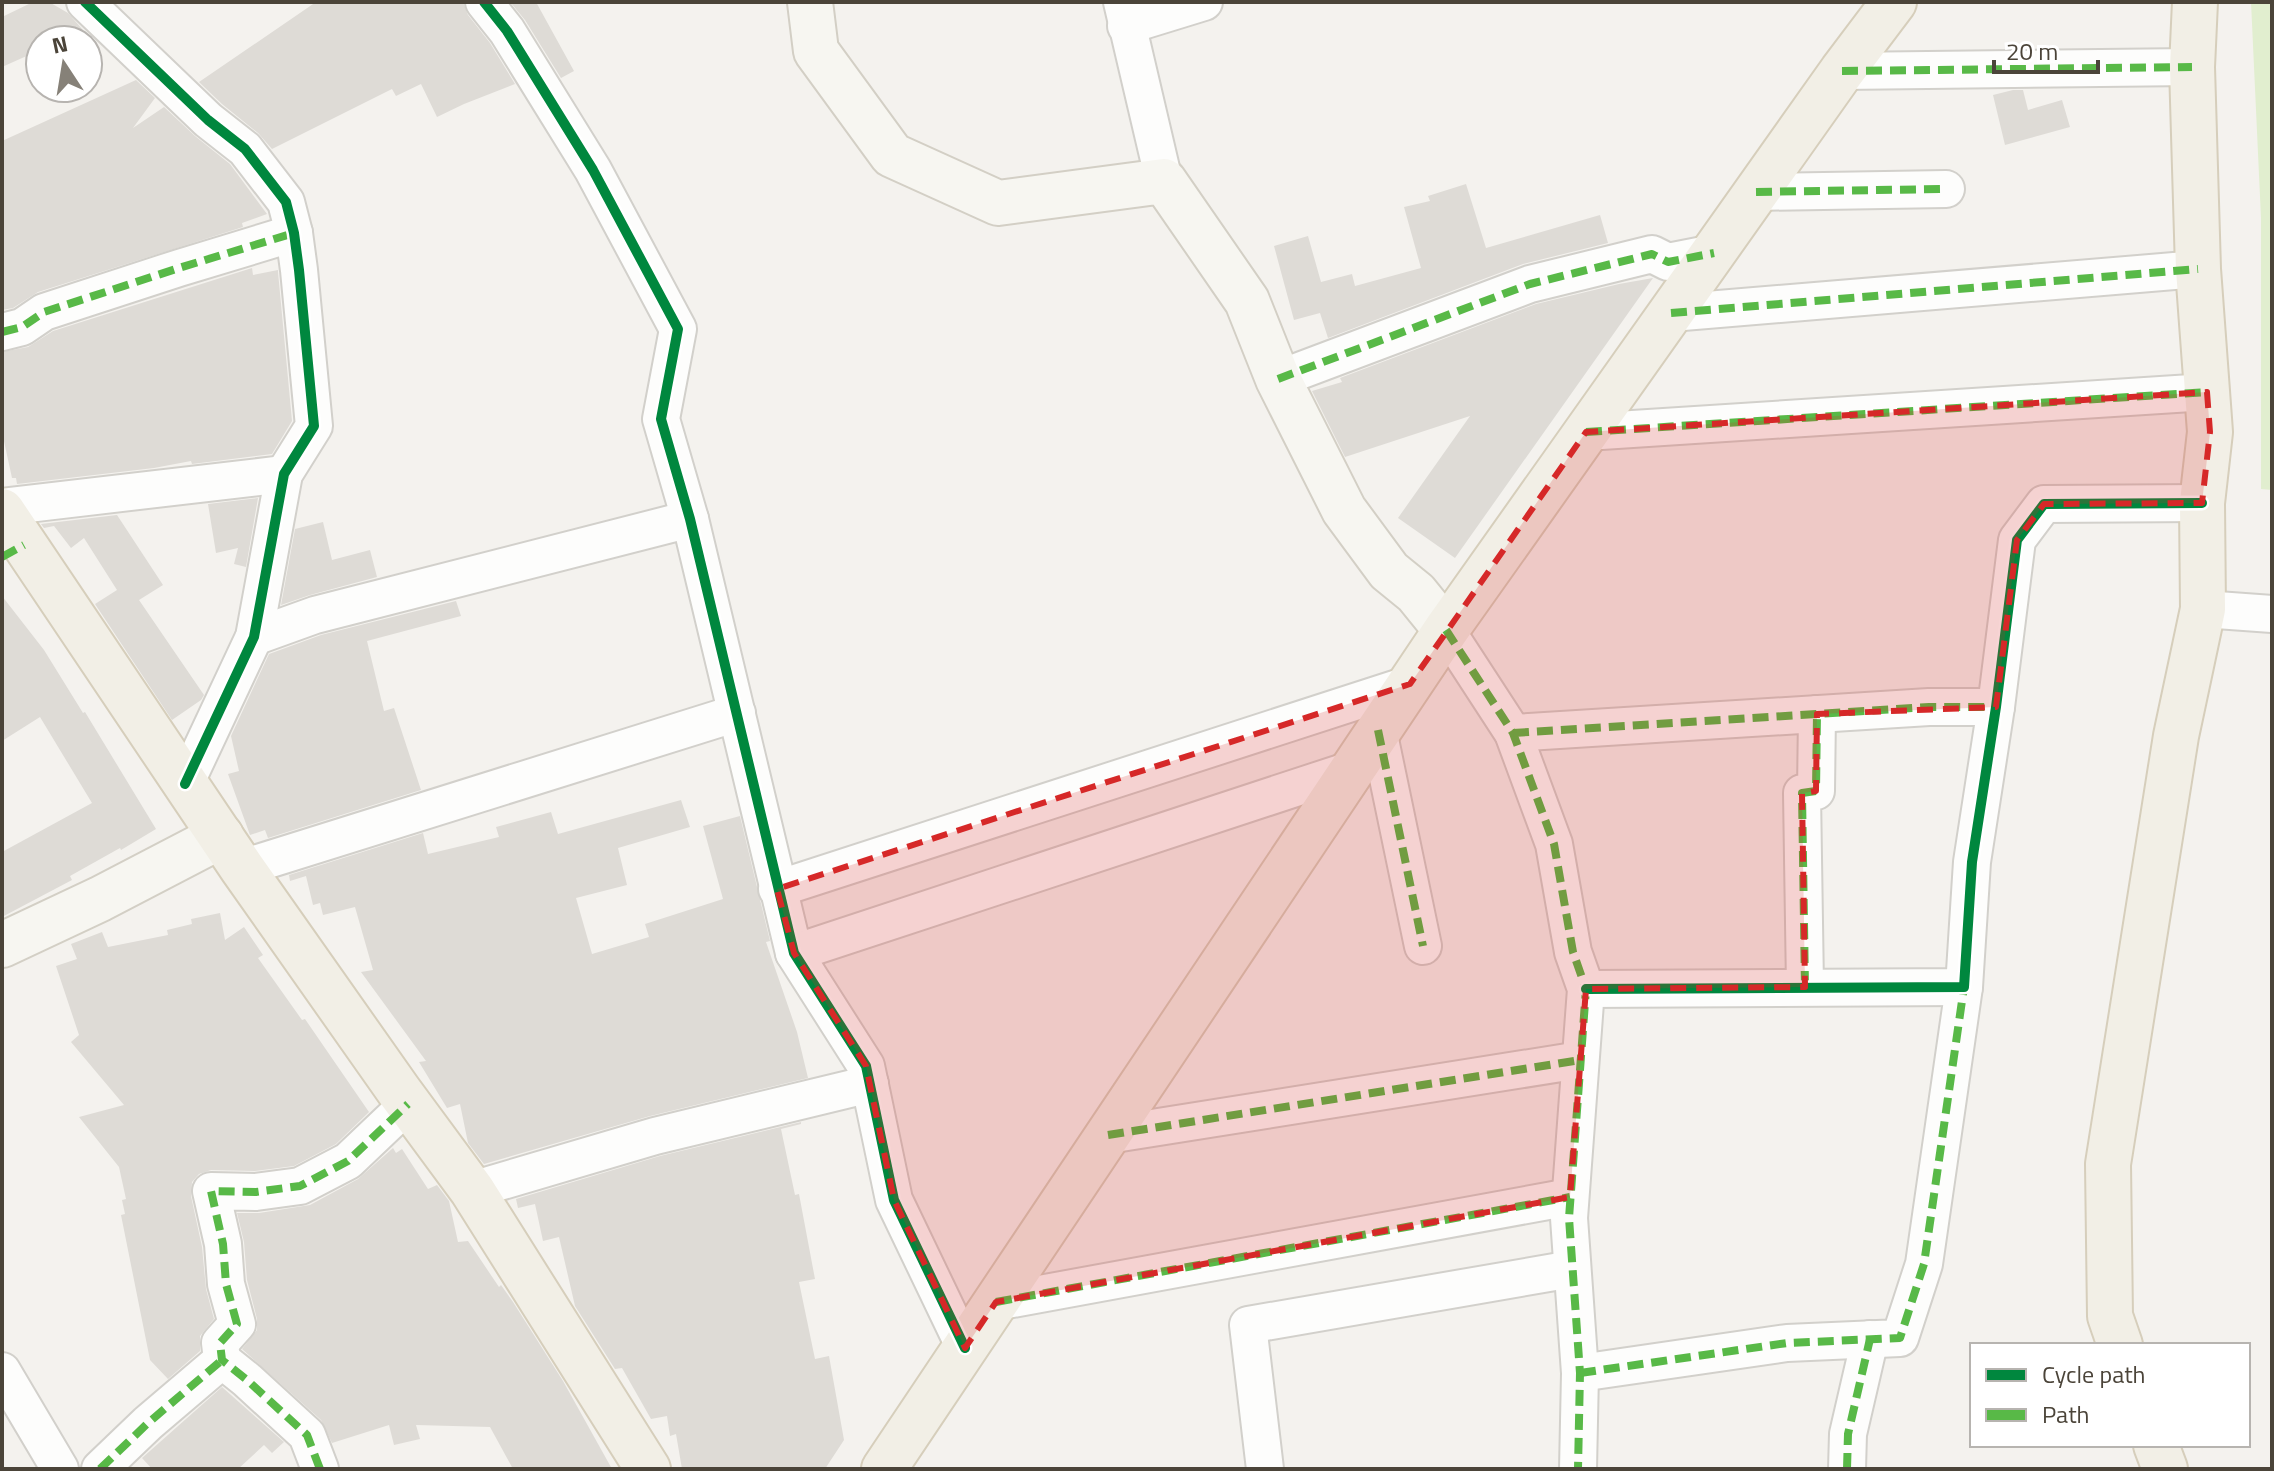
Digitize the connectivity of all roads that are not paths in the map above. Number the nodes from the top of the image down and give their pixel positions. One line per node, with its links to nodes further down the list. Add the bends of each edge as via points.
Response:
1 (85, 2): 13 (street, via 245,149 286,202)
2 (484, 2): 23 (street, via 593,170 678,329 661,419)
3 (810, 2): 10 (main road, via 816,51 892,155 998,203)
4 (1204, 2): 7 (street)
5 (1894, 2): 9 (main road)
6 (2195, 2): 8 (main road)
7 (1124, 14): 10 (street)
8 (2192, 67): 9 (street); 15 (main road)
9 (1842, 71): 12 (main road)
10 (1164, 181): 18 (main road, via 1247,301)
11 (1946, 189): 12 (street)
12 (1756, 192): 14 (main road)
13 (294, 233): 17 (street, via 44,312 22,327); 21 (street, via 314,426)
14 (1714, 253): 16 (main road); 18 (street, via 1668,262 1652,254 1530,284)
15 (2198, 269): 16 (street); 19 (main road)
16 (1671, 313): 20 (main road)
17 (2, 332)
18 (1278, 379): 27 (main road, via 1344,510 1389,571 1416,593)
19 (2207, 392): 20 (street); 22 (main road, via 2210,432)
20 (1586, 432): 27 (main road)
21 (284, 474): 24 (street); 28 (street)
22 (2202, 503): 25 (main road); 30 (street, via 2044,504 2017,540)
23 (690, 519): 28 (street, via 315,615); 31 (street)
24 (8, 530): 36 (main road)
25 (2203, 609): 26 (street); 54 (main road, via 2176,736 2108,1164 2110,1316)
26 (2272, 614)
27 (1446, 630): 29 (main road); 34 (street)
28 (254, 637): 36 (street)
29 (1410, 684): 33 (main road); 38 (street)
30 (1996, 707): 32 (street); 43 (street, via 1972,862)
31 (737, 713): 37 (street); 38 (street)
32 (1817, 714): 34 (street); 42 (street, via 1816,791 1802,793)
33 (1378, 730): 35 (main road); 40 (street)
34 (1513, 733): 44 (street, via 1554,844 1573,952)
35 (1353, 769): 41 (street); 48 (main road)
36 (185, 784): 37 (main road)
37 (232, 852): 39 (main road, via 100,899); 47 (main road)
38 (777, 889): 41 (street)
39 (2, 945)
40 (1423, 946)
41 (794, 953): 46 (street, via 866,1066)
42 (1805, 987): 43 (street); 44 (street)
43 (1964, 987): 53 (street, via 1924,1264 1900,1338)
44 (1586, 989): 45 (street)
45 (1580, 1060): 48 (street); 50 (street)
46 (870, 1084): 49 (street, via 655,1136); 55 (street, via 894,1200)
47 (408, 1104): 49 (main road); 56 (street, via 348,1161 300,1186 211,1191 237,1324 220,1343)
48 (1108, 1135): 52 (main road)
49 (472, 1190): 63 (main road)
50 (1570, 1197): 51 (street); 52 (street)
51 (1572, 1269): 58 (street); 65 (street, via 1248,1325)
52 (996, 1302): 55 (main road)
53 (1870, 1339): 58 (street, via 1787,1343); 67 (street, via 1848,1434)
54 (2119, 1343)
55 (965, 1348): 64 (main road)
56 (222, 1360): 61 (street); 62 (street, via 307,1435)
57 (2, 1371): 60 (street)
58 (1580, 1373): 66 (street)
59 (2157, 1447): 68 (main road)
60 (60, 1469)
61 (100, 1469)
62 (320, 1469)
63 (648, 1469)
64 (884, 1469)
65 (1265, 1469)
66 (1578, 1469)
67 (1847, 1469)
68 (2165, 1469)

